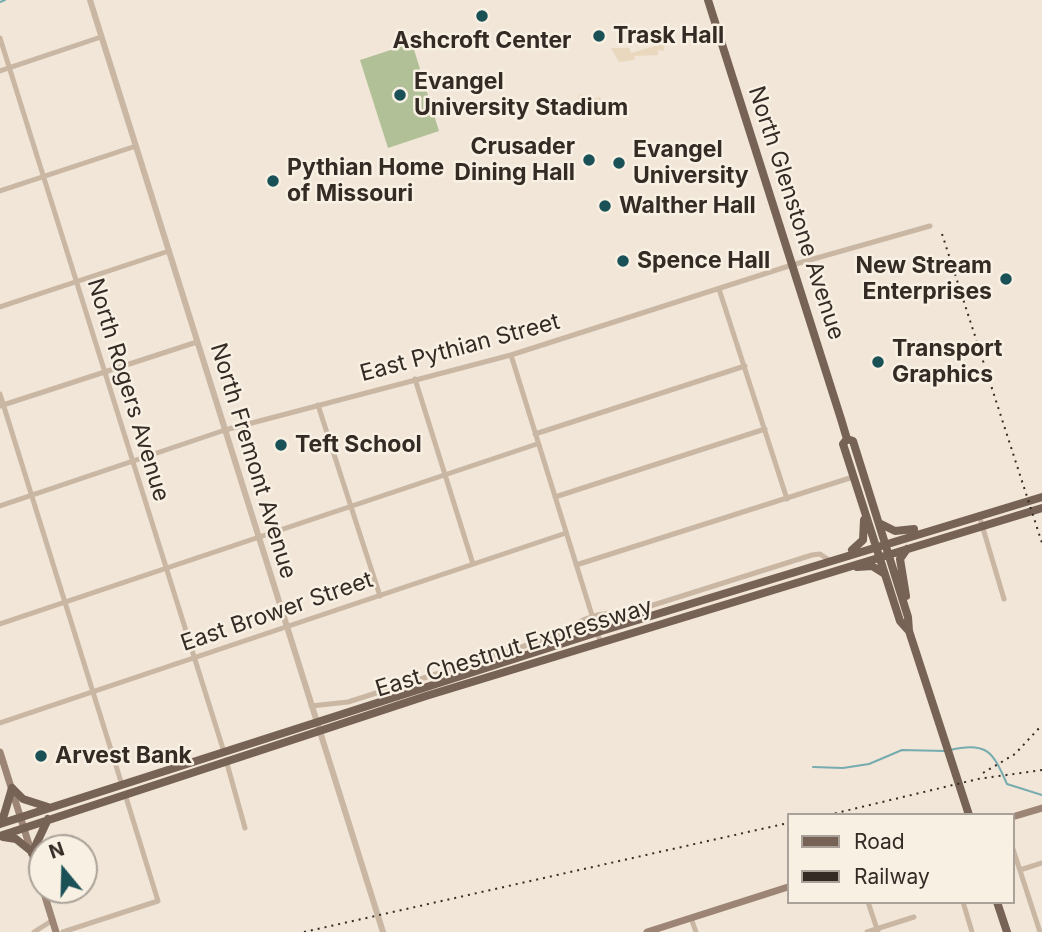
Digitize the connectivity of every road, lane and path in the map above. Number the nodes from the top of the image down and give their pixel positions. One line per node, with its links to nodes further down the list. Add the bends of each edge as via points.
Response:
1 (90, 0): 3 (street, North Fremont Avenue)
2 (708, 0): 12 (main road, North Glenstone Avenue)
3 (101, 37): 5 (street); 7 (street, North Fremont Avenue)
4 (0, 38): 5 (street, North Rogers Avenue)
5 (9, 68): 6 (street); 8 (street, North Rogers Avenue)
6 (0, 71)
7 (136, 146): 8 (street); 11 (street, North Fremont Avenue)
8 (44, 177): 9 (street); 13 (street, North Rogers Avenue)
9 (0, 191)
10 (930, 226): 12 (street, East Pythian Street)
11 (169, 251): 13 (street); 16 (street, North Fremont Avenue)
12 (792, 265): 14 (street, East Pythian Street); 27 (main road, North Glenstone Avenue)
13 (76, 281): 15 (street); 19 (street, North Rogers Avenue)
14 (719, 289): 17 (street, East Pythian Street); 18 (street)
15 (0, 307)
16 (197, 342): 19 (street); 25 (street, North Fremont Avenue)
17 (511, 355): 20 (street, East Pythian Street); 26 (street)
18 (745, 366): 24 (street); 26 (street)
19 (104, 371): 23 (street); 29 (street, North Rogers Avenue)
20 (415, 379): 22 (street, East Pythian Street); 30 (street)
21 (0, 394): 23 (street)
22 (318, 405): 25 (street, East Pythian Street); 37 (street)
23 (2, 406): 32 (street)
24 (765, 429): 33 (street); 35 (street)
25 (225, 430): 29 (street, East Pythian Street); 44 (street, North Fremont Avenue)
26 (535, 434): 28 (street)
27 (847, 439): 31 (main road, North Glenstone Avenue, via 843,444); 41 (main road, North Glenstone Avenue, via 853,441)
28 (537, 444): 30 (street); 33 (street)
29 (133, 461): 32 (street, East Pythian Street); 54 (street, North Rogers Avenue)
30 (446, 475): 37 (street); 52 (street)
31 (853, 477): 35 (street); 40 (main road, North Glenstone Avenue)
32 (32, 495): 36 (street, East Pythian Street); 59 (street)
33 (555, 496): 43 (street)
34 (1042, 497): 39 (main road, East Chestnut Expressway)
35 (787, 499): 53 (street)
36 (0, 506)
37 (352, 507): 44 (street); 57 (street)
38 (1042, 508): 42 (main road, East Chestnut Expressway)
39 (979, 515): 41 (main road, via 902,532 886,529); 42 (street); 45 (main road, East Chestnut Expressway)
40 (866, 517): 47 (main road, North Glenstone Avenue); 50 (main road, via 860,544)
41 (878, 519): 45 (main road, North Glenstone Avenue)
42 (982, 526): 46 (main road, East Chestnut Expressway); 58 (street)
43 (566, 533): 52 (street, East Brower Street); 53 (street)
44 (258, 537): 54 (street); 63 (street, North Fremont Avenue)
45 (886, 543): 47 (main road, East Chestnut Expressway); 48 (main road, North Glenstone Avenue)
46 (912, 545): 48 (main road, East Chestnut Expressway); 61 (main road, via 900,559)
47 (876, 546): 49 (main road, North Glenstone Avenue); 50 (main road, East Chestnut Expressway)
48 (888, 552): 49 (main road, East Chestnut Expressway); 61 (main road, North Glenstone Avenue)
49 (879, 555): 55 (main road, North Glenstone Avenue); 56 (main road, East Chestnut Expressway)
50 (840, 557): 51 (main road, East Chestnut Expressway)
51 (829, 560): 60 (street, via 812,555 628,613); 65 (main road, East Chestnut Expressway)
52 (473, 564): 57 (street, East Brower Street)
53 (576, 565): 60 (street)
54 (165, 568): 59 (street); 66 (street, North Rogers Avenue)
55 (886, 579): 56 (main road, via 879,568 865,565); 64 (main road, North Glenstone Avenue, via 900,621)
56 (776, 587): 65 (main road, East Chestnut Expressway)
57 (380, 596): 63 (street, East Brower Street)
58 (1004, 599)
59 (65, 602): 62 (street); 67 (street)
60 (592, 616): 65 (street); 68 (street, via 562,634 348,702)
61 (908, 617): 64 (main road, North Glenstone Avenue)
62 (0, 624)
63 (285, 626): 66 (street, East Brower Street); 68 (street, North Fremont Avenue)
64 (909, 631): 77 (main road, North Glenstone Avenue)
65 (599, 637): 70 (main road, East Chestnut Expressway)
66 (194, 658): 67 (street, East Brower Street); 72 (street, North Rogers Avenue)
67 (93, 692): 69 (street, East Brower Street); 74 (street)
68 (311, 706): 70 (street, North Fremont Avenue)
69 (0, 723)
70 (317, 726): 72 (main road, East Chestnut Expressway); 103 (street, North Fremont Avenue)
71 (0, 752): 73 (main road)
72 (225, 756): 74 (main road, East Chestnut Expressway); 83 (street, North Rogers Avenue)
73 (12, 788): 75 (main road, via 23,799); 79 (main road); 81 (main road)
74 (124, 790): 75 (main road, East Chestnut Expressway); 80 (main road, East Chestnut Expressway); 102 (street, via 158,901)
75 (51, 808): 79 (main road, East Chestnut Expressway)
76 (1042, 808): 78 (main road)
77 (968, 813)
78 (1014, 816)
79 (21, 817): 81 (main road, East Chestnut Expressway); 82 (main road)
80 (48, 819): 82 (main road, East Chestnut Expressway); 84 (main road)
81 (0, 822)
82 (24, 827): 85 (main road, East Chestnut Expressway); 86 (main road)
83 (245, 828)
84 (41, 834)
85 (0, 836): 87 (main road, via 16,839)
86 (28, 840)
87 (28, 849)
88 (1014, 852): 90 (street)
89 (1042, 863): 90 (street)
90 (1020, 870): 109 (street)
91 (786, 888): 97 (main road)
92 (48, 904): 98 (main road)
93 (869, 904): 99 (street)
94 (964, 904): 107 (street)
95 (998, 906): 108 (main road)
96 (914, 917): 99 (street)
97 (691, 918): 104 (main road); 105 (street)
98 (53, 920): 100 (street); 101 (main road)
99 (877, 930): 106 (street)
100 (34, 932)
101 (56, 932)
102 (63, 932)
103 (383, 932)
104 (647, 932)
105 (695, 932)
106 (867, 932)
107 (972, 932)
108 (1007, 932)
109 (1040, 932)

